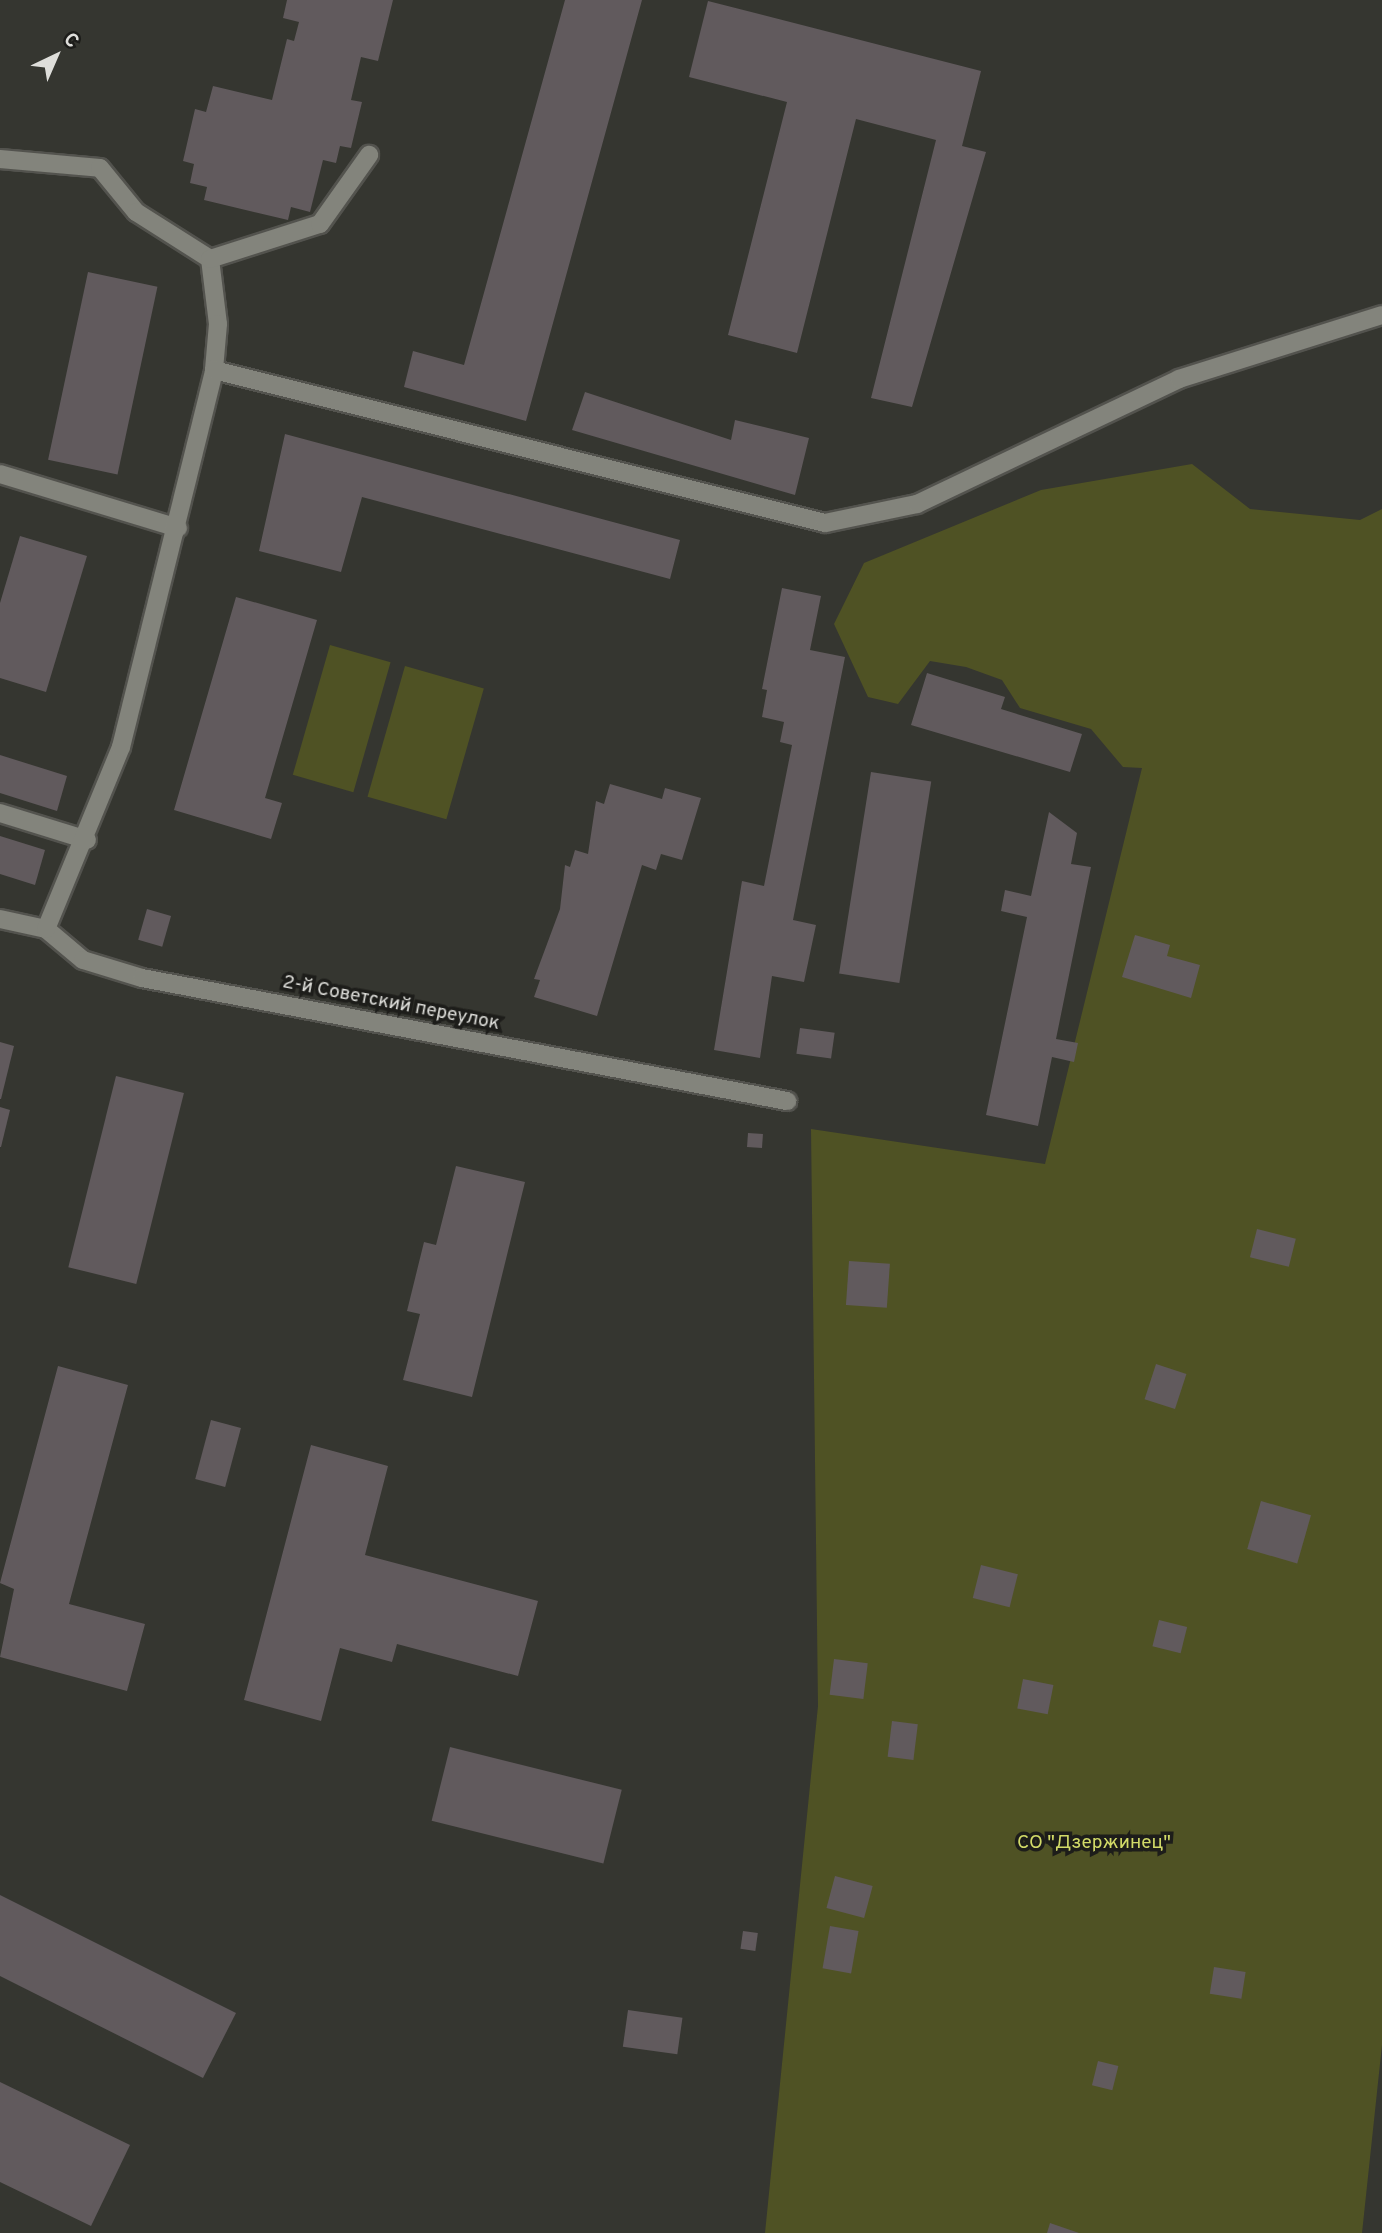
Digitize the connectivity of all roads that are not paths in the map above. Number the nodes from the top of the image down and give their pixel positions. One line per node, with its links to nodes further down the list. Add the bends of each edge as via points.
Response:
1 (369, 155): 3 (street, via 320,225)
2 (0, 159): 3 (street, via 100,168 136,212)
3 (210, 259): 5 (street, via 218,324)
4 (1382, 315): 5 (street, via 1178,379 917,504 825,523)
5 (214, 370): 7 (street)
6 (1, 474): 7 (street)
7 (178, 528): 9 (street, via 121,747)
8 (0, 813): 9 (street)
9 (87, 840): 11 (street)
10 (0, 919): 11 (street, 2-й Советский переулок)
11 (46, 929): 12 (street, 2-й Советский переулок, via 83,960 142,978)
12 (787, 1101)

